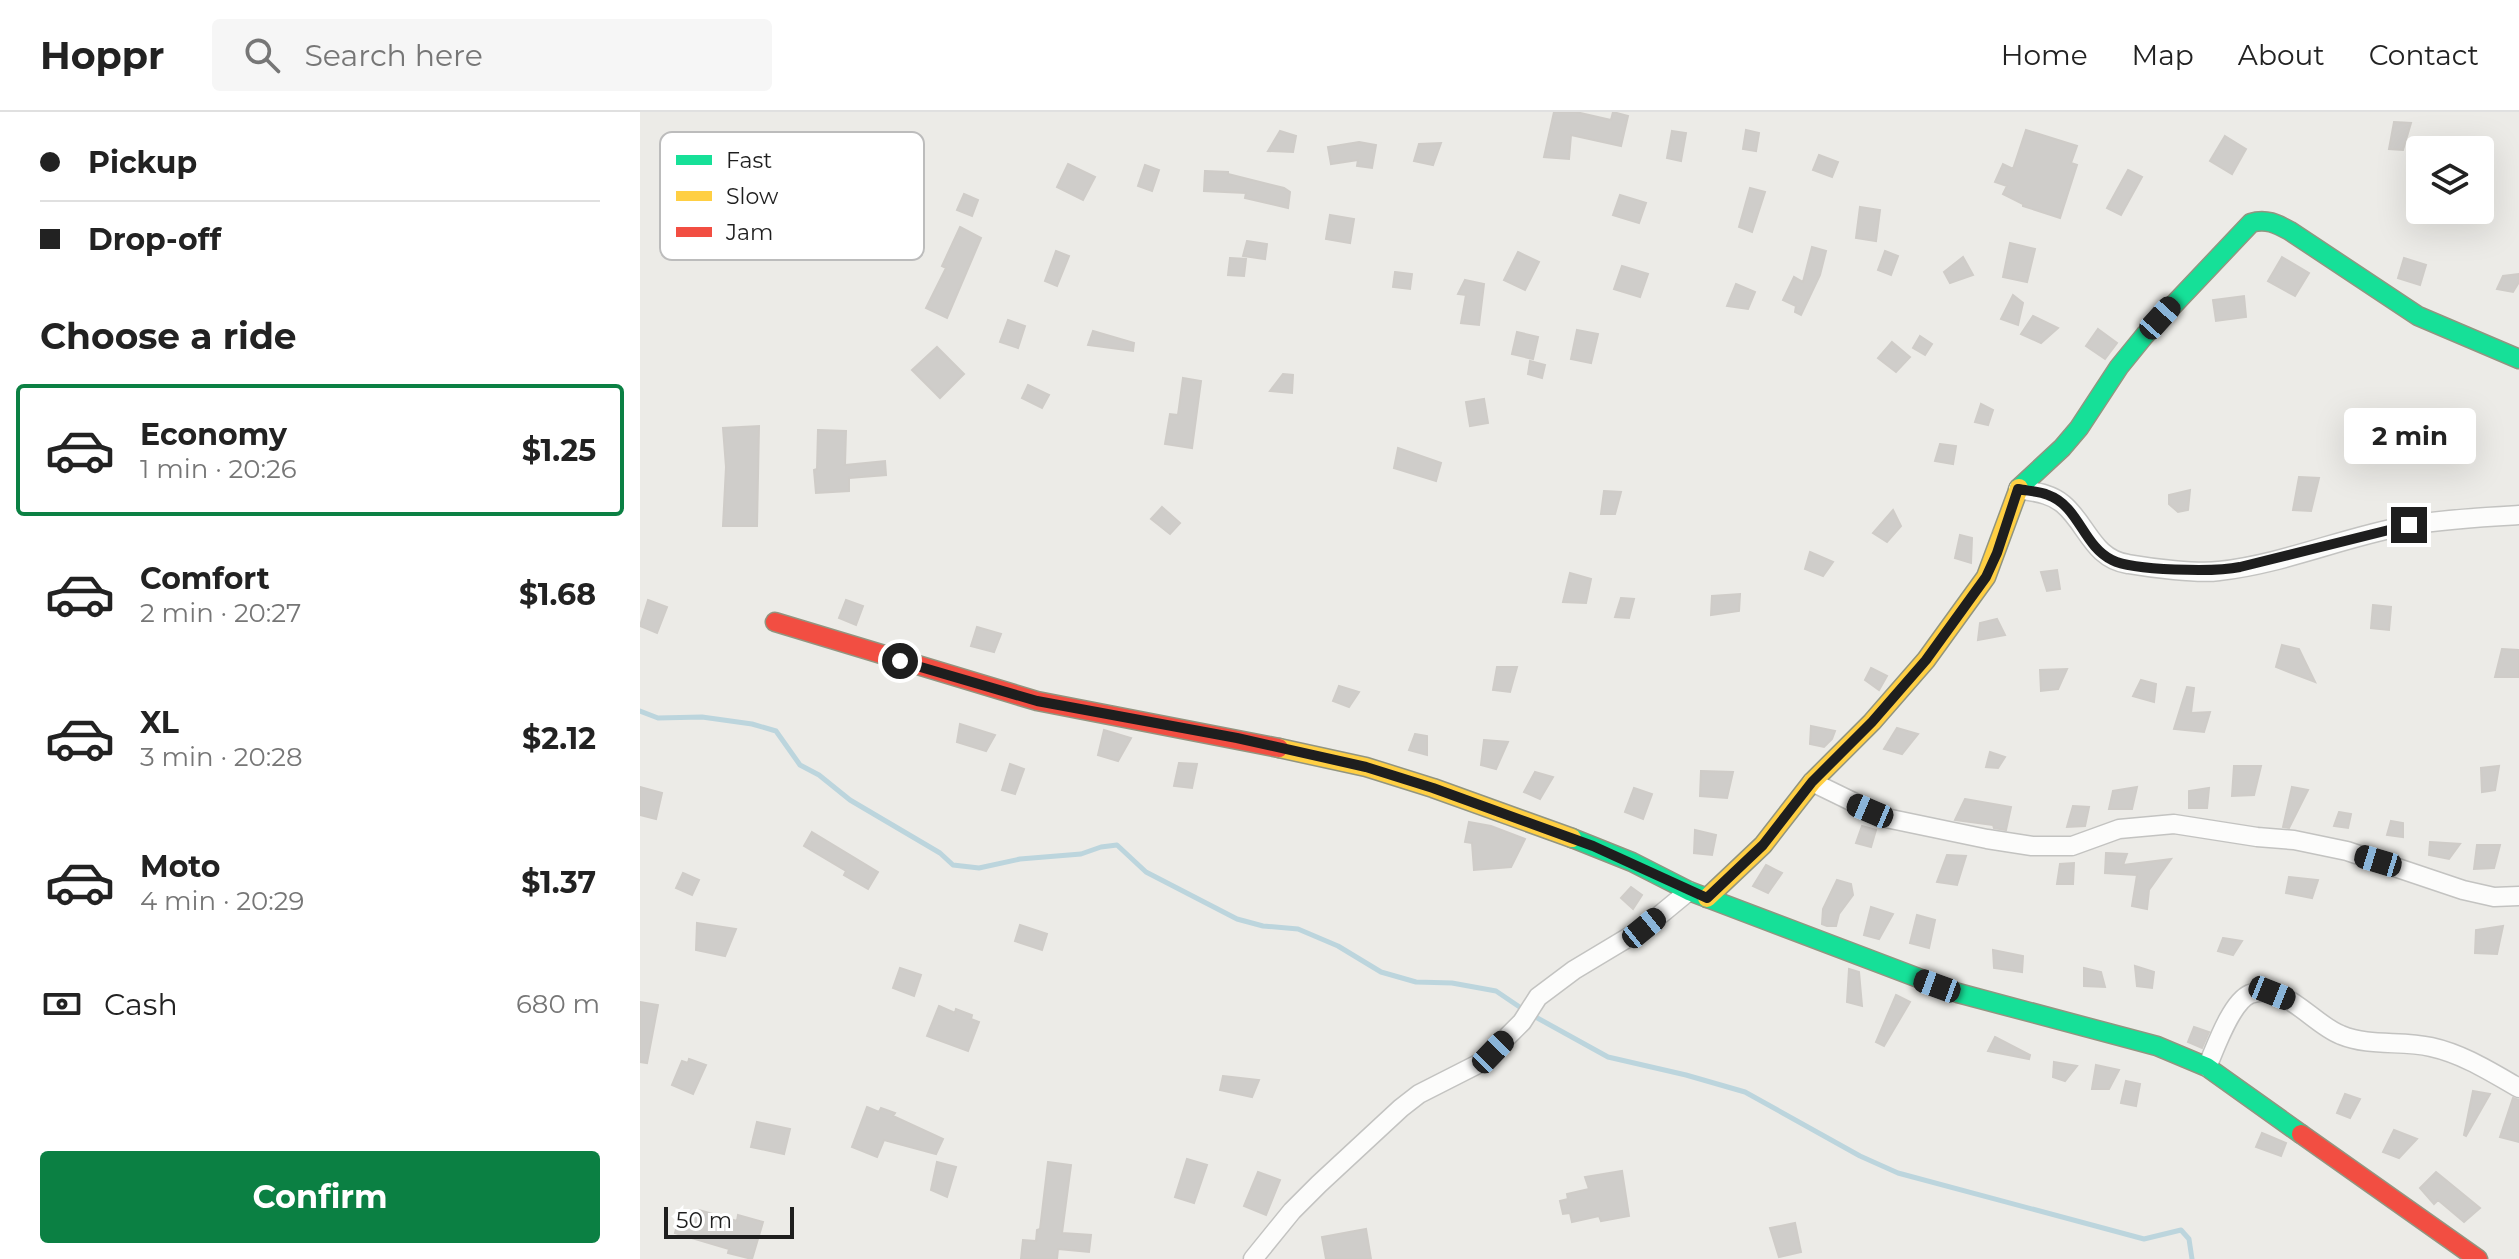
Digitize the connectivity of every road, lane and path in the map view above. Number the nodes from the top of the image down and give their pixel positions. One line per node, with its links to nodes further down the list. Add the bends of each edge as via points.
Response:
1 (2519, 359): 2 (street, via 2424,320 2330,256 2257,220 2145,335 2079,428)
2 (2018, 489): 3 (street, via 2062,503 2112,560 2209,572 2409,525); 5 (street, via 1997,553 1974,596 1897,696)
3 (2519, 515)
4 (775, 622): 6 (street, via 1037,701 1366,767 1593,846)
5 (1812, 782): 6 (street, via 1763,845); 7 (street, via 1886,818 1987,839 2072,846 2119,829 2174,824 2321,846 2463,890)
6 (1698, 895): 8 (street, via 1958,993 2143,1042); 10 (street, via 1574,970 1538,997 1522,1022 1482,1062 1419,1094 1292,1211)
7 (2519, 896)
8 (2207, 1067): 9 (street, via 2239,1003 2248,995 2272,993 2343,1037 2431,1047); 11 (street)
9 (2519, 1088)
10 (1253, 1259)
11 (2478, 1259)

